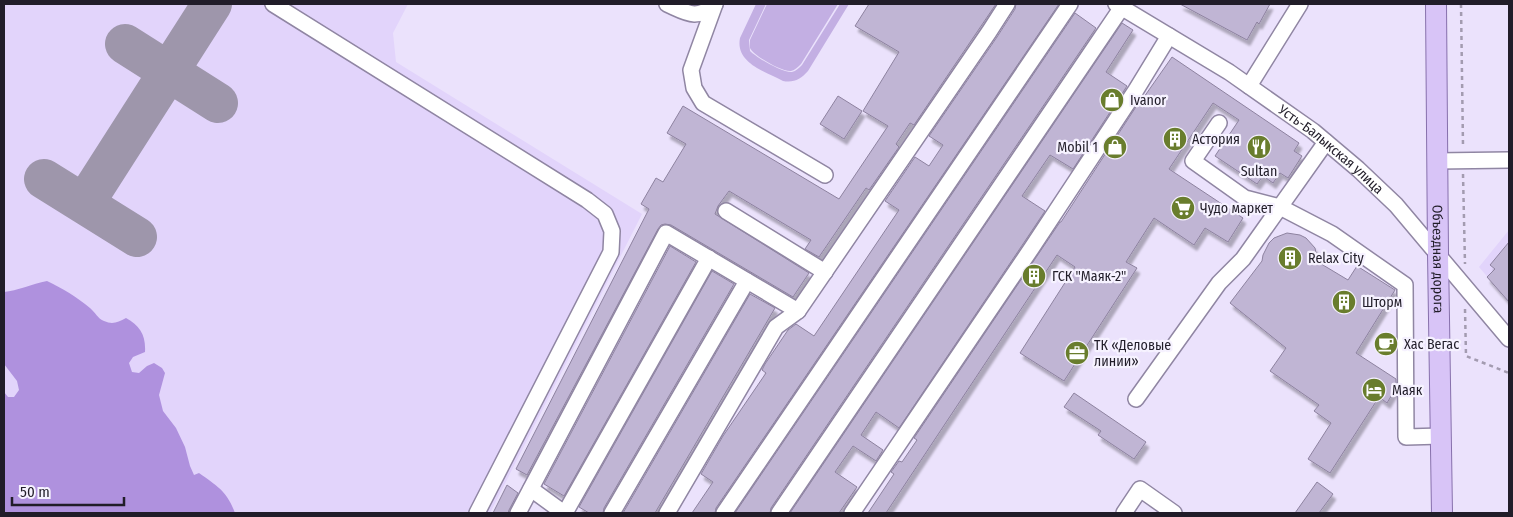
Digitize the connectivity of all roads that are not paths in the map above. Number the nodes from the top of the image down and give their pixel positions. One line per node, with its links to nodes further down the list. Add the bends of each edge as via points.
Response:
1 (273, 4): 27 (street, via 587,200 605,214 612,231 611,252)
2 (667, 4): 3 (street, via 695,14 707,12)
3 (715, 4): 15 (street, via 691,70 698,96 703,103)
4 (1007, 4): 20 (street)
5 (1070, 4): 32 (street)
6 (1300, 4): 10 (street)
7 (1436, 4): 14 (main road, Объездная дорога)
8 (1119, 6): 9 (street, Усть-Балыкская улица); 33 (street)
9 (1170, 36): 10 (street, Усть-Балыкская улица); 34 (street)
10 (1249, 86): 12 (street, Усть-Балыкская улица)
11 (1219, 123): 16 (street, via 1193,161 1245,198)
12 (1326, 142): 16 (street); 18 (street, Усть-Балыкская улица, via 1396,205)
13 (1509, 160): 14 (street)
14 (1437, 161): 18 (main road, Объездная дорога)
15 (825, 176)
16 (1280, 207): 24 (street, via 1243,259 1219,283); 25 (street, via 1332,234 1405,285 1406,437)
17 (726, 211): 20 (street)
18 (1438, 254): 23 (street, Усть-Балыкская улица); 25 (main road, Объездная дорога)
19 (709, 258): 21 (street); 26 (street, via 666,233); 29 (street)
20 (825, 272): 22 (street)
21 (747, 281): 22 (street); 30 (street)
22 (798, 312): 31 (street, via 776,327)
23 (1509, 339)
24 (1136, 400)
25 (1441, 436): 37 (main road, Объездная дорога)
26 (531, 489): 28 (street); 29 (street)
27 (477, 513)
28 (518, 513)
29 (565, 513)
30 (612, 513)
31 (667, 513)
32 (724, 513)
33 (778, 513)
34 (852, 513)
35 (1124, 513): 36 (street, via 1140,490)
36 (1174, 513)
37 (1442, 513)

